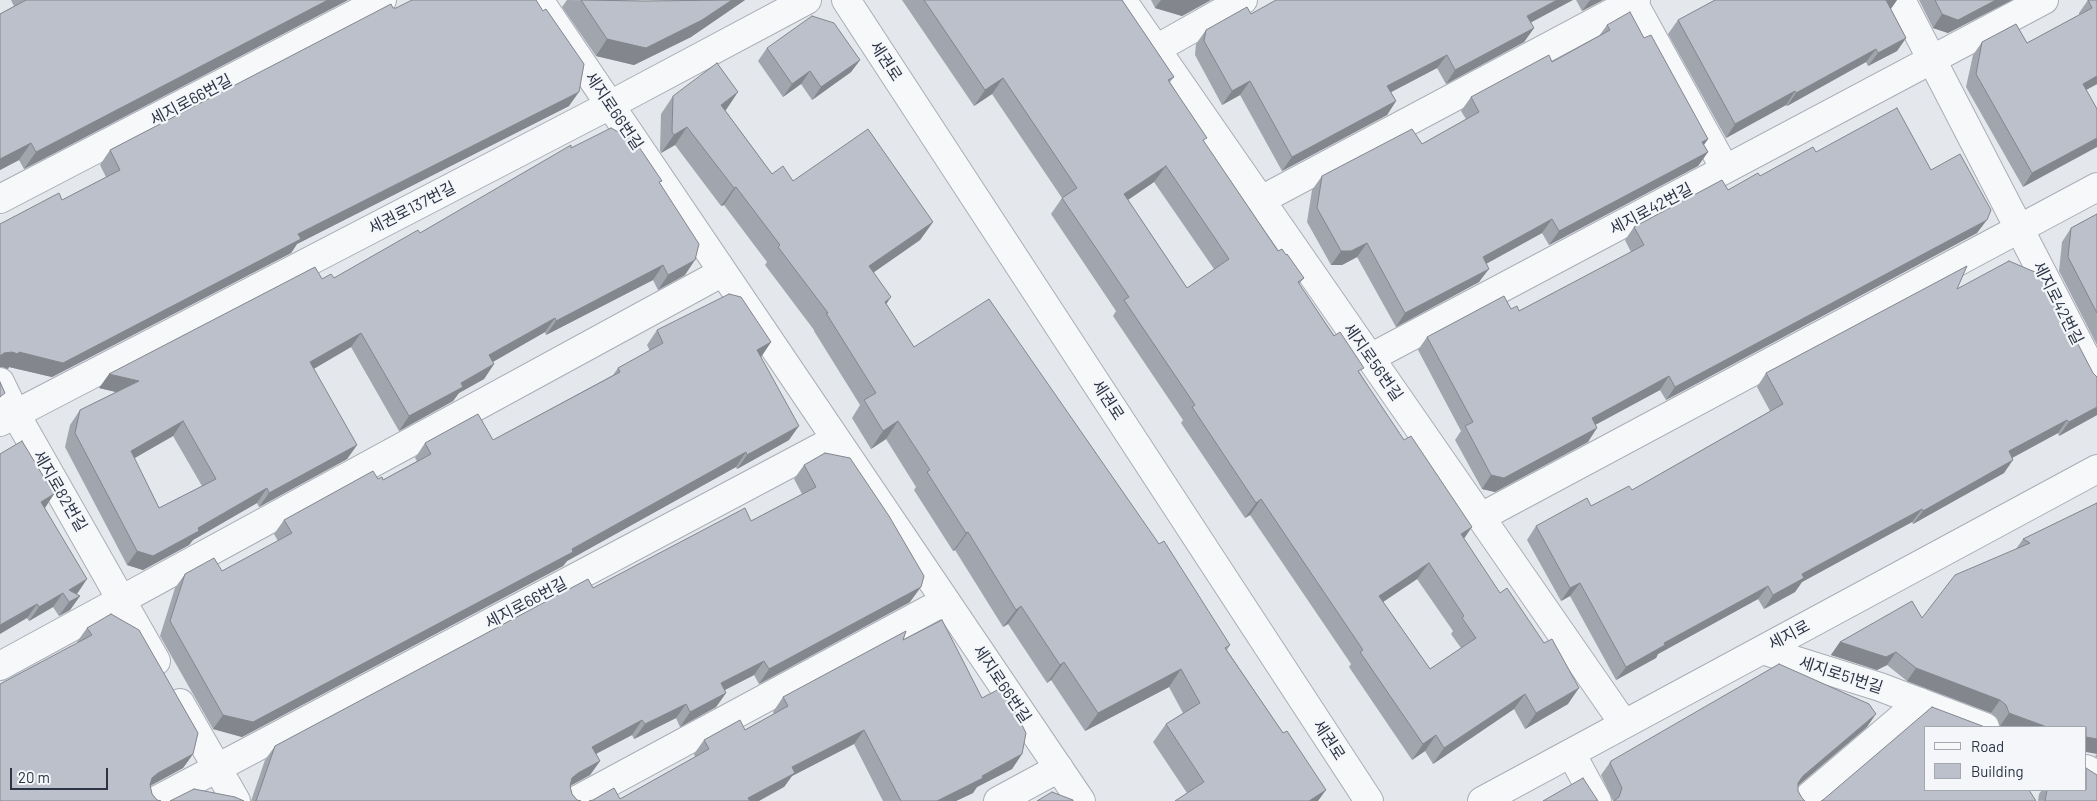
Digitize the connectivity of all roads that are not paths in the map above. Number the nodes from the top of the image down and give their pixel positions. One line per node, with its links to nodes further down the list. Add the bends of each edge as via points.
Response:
1 (382, 0): 15 (street, 세지로66번길)
2 (539, 0): 12 (street, 세지로66번길)
3 (807, 0): 12 (street, 세권로137번길)
4 (846, 0): 41 (street, 세권로)
5 (1122, 0): 10 (street, 세지로56번길)
6 (1243, 0): 10 (street)
7 (1902, 0): 11 (street, 세지로42번길)
8 (2044, 0): 11 (street)
9 (1634, 1): 13 (street); 16 (street)
10 (1156, 49): 16 (street, 세지로56번길)
11 (1932, 60): 13 (street, 세지로42번길); 17 (street, 세지로42번길)
12 (610, 105): 18 (street, 세지로66번길); 22 (street, 세권로137번길)
13 (1725, 169): 19 (street, 세지로42번길)
14 (2097, 187): 17 (street)
15 (0, 199)
16 (1261, 200): 19 (street, 세지로56번길)
17 (2019, 228): 20 (street, 세지로42번길); 25 (street)
18 (724, 272): 23 (street, 세지로66번길); 26 (street)
19 (1370, 358): 25 (street, 세지로56번길)
20 (2097, 379)
21 (0, 382): 22 (street, 세지로82번길)
22 (8, 417): 26 (street, 세지로82번길)
23 (836, 439): 27 (street, 세지로66번길); 34 (street, 세지로66번길)
24 (2097, 469): 28 (street, 세지로)
25 (1481, 517): 31 (street, 세지로56번길)
26 (121, 600): 29 (street); 34 (street, 세지로82번길)
27 (945, 601): 35 (street, 세지로66번길); 38 (street)
28 (1762, 650): 30 (street, 세지로51번길); 31 (street, 세지로)
29 (0, 666)
30 (1920, 702): 32 (street, 세지로51번길); 44 (street)
31 (1624, 724): 33 (street, 세지로)
32 (1982, 726)
33 (1572, 753): 42 (street, 세지로); 43 (street)
34 (217, 768): 36 (street); 37 (street, 세지로82번길)
35 (1059, 768): 39 (street); 40 (street, 세지로66번길)
36 (155, 801)
37 (236, 801)
38 (576, 801)
39 (998, 801)
40 (1081, 801)
41 (1369, 801)
42 (1482, 801)
43 (1597, 801)
44 (1804, 801)

